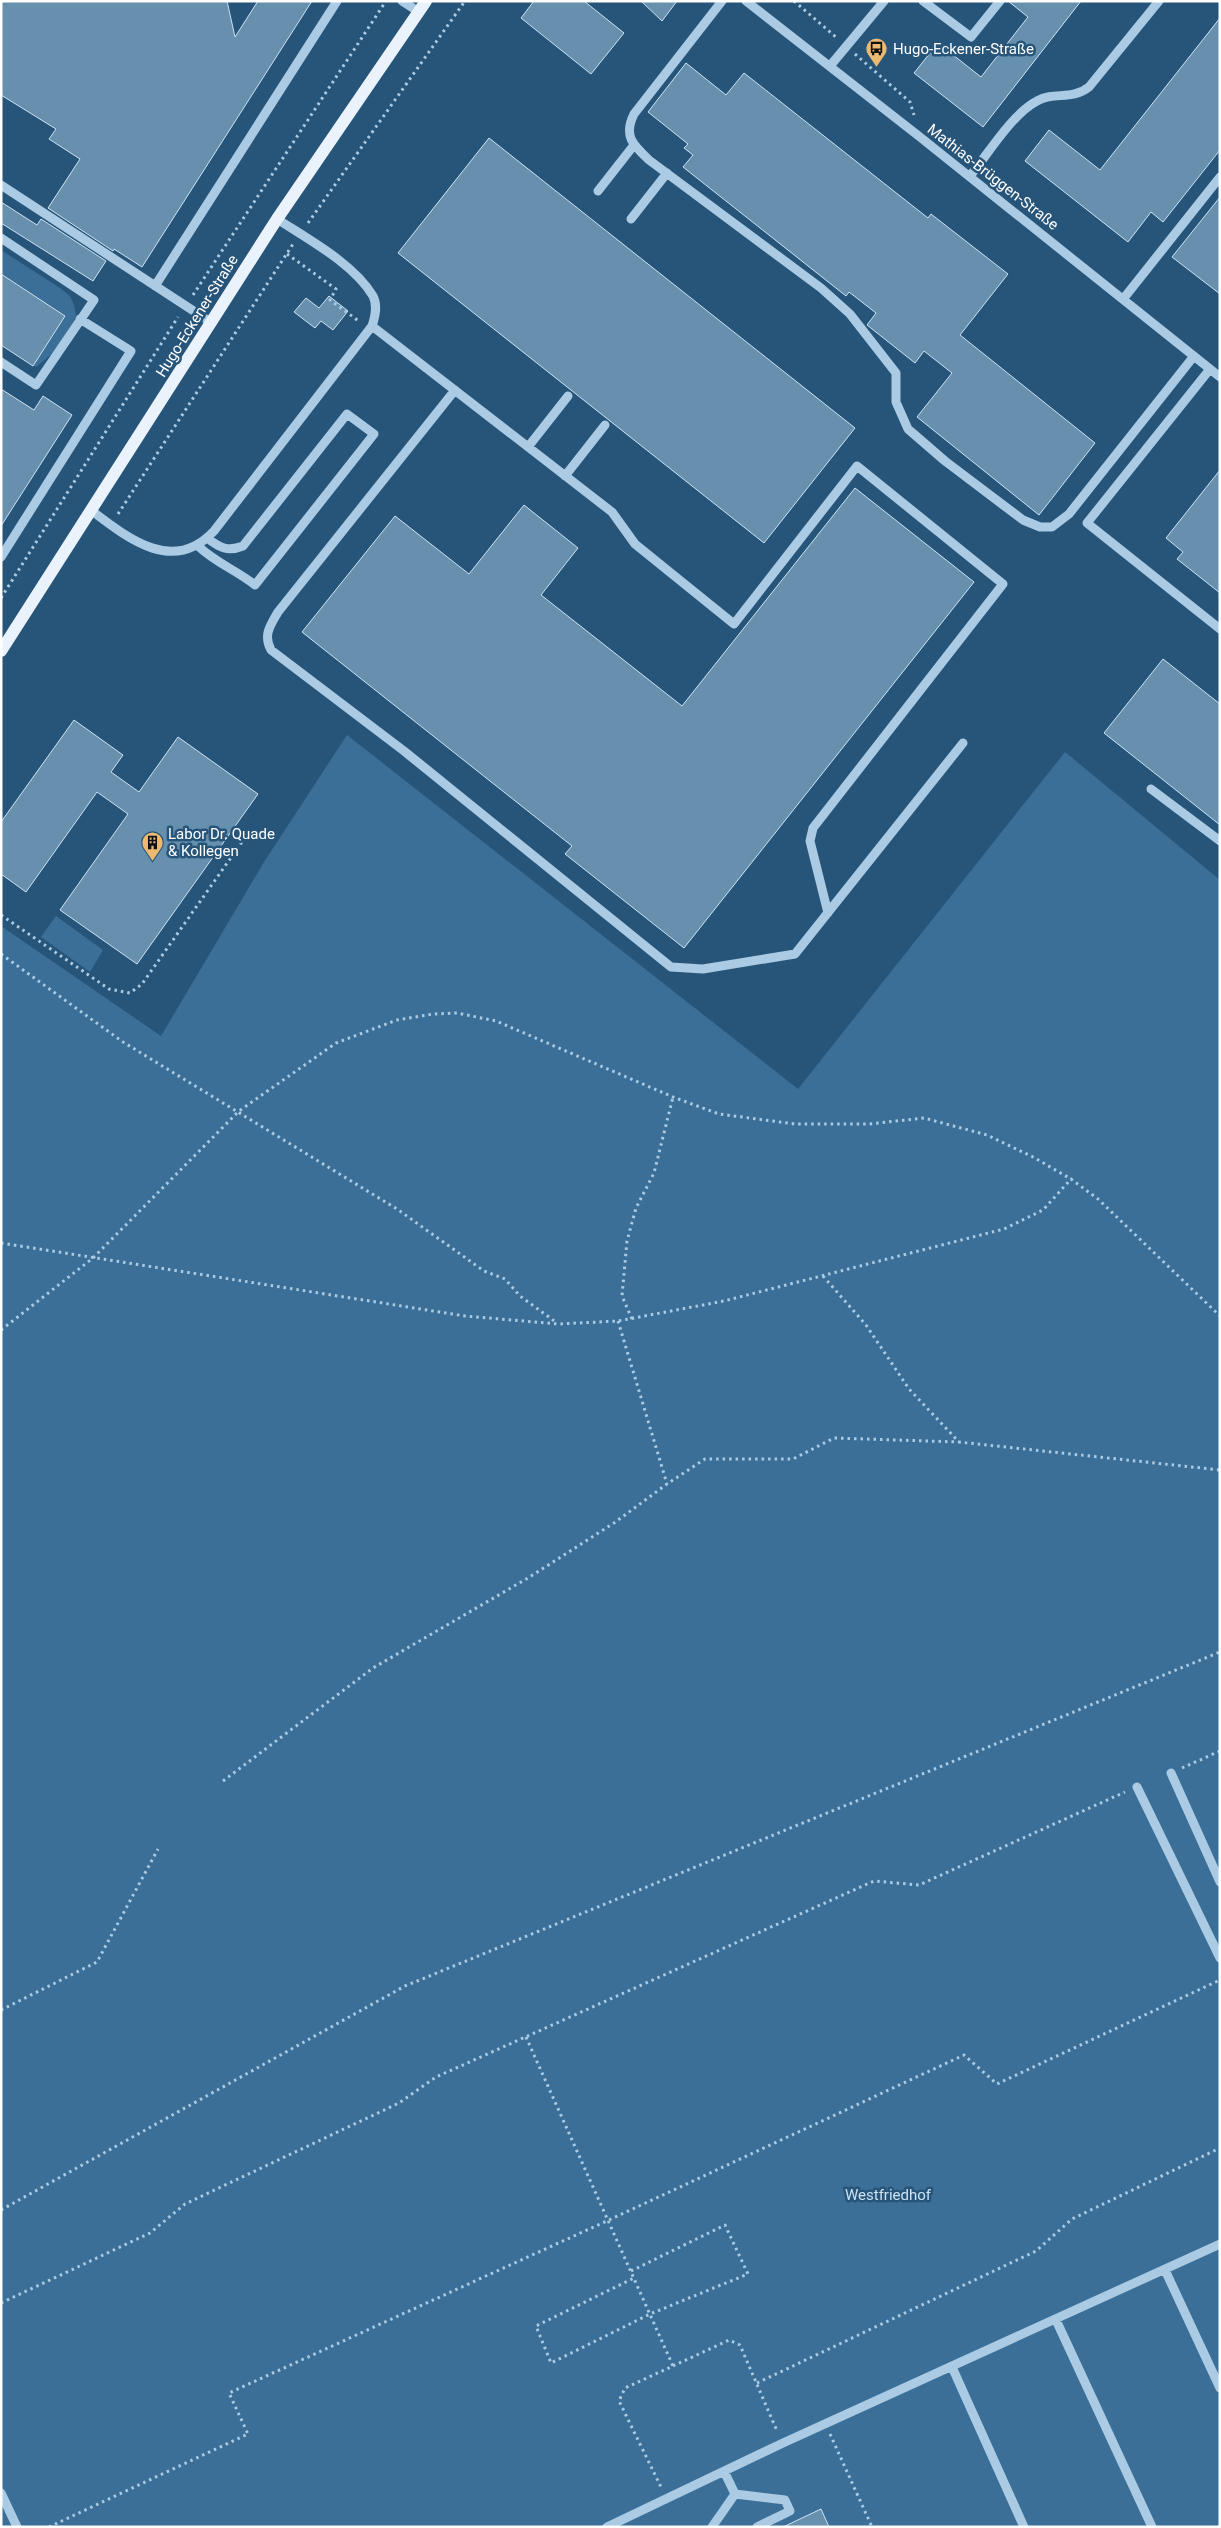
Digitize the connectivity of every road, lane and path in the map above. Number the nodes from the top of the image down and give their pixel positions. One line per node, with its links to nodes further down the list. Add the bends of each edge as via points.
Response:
1 (337, 1): 27 (street)
2 (402, 1): 12 (street)
3 (426, 1): 12 (main road, Hugo-Eckener-Straße)
4 (465, 1): 24 (path)
5 (722, 1): 16 (street, via 634,114 629,124)
6 (746, 1): 14 (street, Mathias-Brüggen-Straße)
7 (794, 1): 13 (path)
8 (884, 1): 13 (street)
9 (923, 1): 10 (street, via 971,37)
10 (1000, 1)
11 (1159, 1): 18 (street, via 1089,87 1079,94 1038,100 1024,110)
12 (418, 12): 22 (main road, Hugo-Eckener-Straße)
13 (846, 46): 14 (street); 15 (path, via 910,102)
14 (830, 66): 15 (street, Mathias-Brüggen-Straße)
15 (920, 137): 18 (street, Mathias-Brüggen-Straße)
16 (634, 145): 17 (street); 21 (street)
17 (667, 173): 23 (street); 32 (street, via 821,288 850,314 896,373 896,402 908,429 1023,520 1040,527 1052,527 1068,514)
18 (970, 176): 28 (street, Mathias-Brüggen-Straße)
19 (1220, 177): 28 (street)
20 (1, 185): 27 (street)
21 (598, 191)
22 (278, 219): 24 (street); 30 (main road, Hugo-Eckener-Straße)
23 (631, 219)
24 (300, 234): 26 (path); 31 (street, via 359,279 374,298 376,313)
25 (1, 238): 29 (street, via 94,300)
26 (287, 254): 31 (path, via 336,289 330,300); 42 (path)
27 (155, 286): 30 (street)
28 (1124, 298): 32 (street, Mathias-Brüggen-Straße)
29 (80, 319): 33 (street, via 36,386); 45 (street, via 131,351)
30 (212, 324): 41 (main road, Hugo-Eckener-Straße)
31 (371, 328): 36 (street); 43 (street)
32 (1194, 356): 34 (street, Mathias-Brüggen-Straße)
33 (1, 362)
34 (1210, 369): 35 (street, Mathias-Brüggen-Straße); 46 (street, via 1087,523)
35 (1220, 377)
36 (455, 390): 39 (street); 52 (street, via 278,612 268,628 266,641 272,650 404,751 670,967 702,969 796,954)
37 (568, 396): 39 (street)
38 (605, 425): 40 (street)
39 (528, 447): 40 (street)
40 (566, 476): 52 (street, via 612,512 635,544 734,624 857,466 1002,584 813,828 810,841)
41 (92, 511): 42 (street); 47 (main road, Hugo-Eckener-Straße)
42 (110, 525): 44 (street, via 165,551 178,552)
43 (207, 538): 44 (street); 44 (street, via 220,548 232,550 243,546 348,414 374,434 255,585)
44 (198, 546)
45 (1, 557)
46 (1220, 629)
47 (1, 652)
48 (963, 743): 52 (street)
49 (1151, 789): 51 (street)
50 (249, 832): 53 (path, via 142,984 130,993 109,989)
51 (1220, 841)
52 (828, 913)
53 (1, 915)
54 (1, 954): 56 (path, via 123,1042)
55 (672, 1097): 56 (path, via 496,1021 457,1013 397,1020 336,1043); 57 (path, via 719,1114 796,1124 869,1124 924,1118 988,1135); 62 (path, via 654,1173 636,1208 628,1240 622,1296)
56 (238, 1111): 59 (path); 64 (path, via 397,1209 484,1271 505,1279 520,1296)
57 (1071, 1179): 60 (path, via 1042,1210 1004,1229); 61 (path, via 1098,1199)
58 (1, 1243): 59 (path)
59 (93, 1258): 64 (path, via 465,1316); 65 (path)
60 (823, 1276): 62 (path, via 724,1301); 66 (path, via 866,1325 909,1390)
61 (1220, 1316)
62 (632, 1319): 63 (path)
63 (618, 1321): 64 (path); 68 (path)
64 (558, 1324)
65 (1, 1330)
66 (959, 1442): 67 (path); 68 (path, via 834,1438 793,1459 705,1459)
67 (1220, 1470)
68 (667, 1484): 72 (path, via 614,1523 528,1578 373,1668)
69 (1220, 1652): 81 (path, via 404,1986)
70 (1220, 1751): 71 (path)
71 (1171, 1774): 75 (street)
72 (223, 1781)
73 (1137, 1786): 76 (street); 79 (path, via 919,1885 874,1881)
74 (158, 1849): 78 (path, via 97,1962)
75 (1220, 1882)
76 (1220, 1958)
77 (1220, 1980): 82 (path, via 997,2084 964,2055)
78 (1, 2010)
79 (526, 2037): 82 (path); 87 (path, via 436,2077 400,2103 184,2204 150,2233)
80 (1220, 2148): 92 (path, via 1072,2219 1036,2251)
81 (1, 2210)
82 (609, 2220): 85 (path); 101 (path, via 229,2393 248,2434)
83 (1220, 2244): 84 (street)
84 (1166, 2270): 89 (street); 93 (street)
85 (631, 2271): 86 (path); 88 (path, via 725,2226 748,2274)
86 (634, 2278): 88 (path); 88 (path, via 536,2326 551,2364)
87 (1, 2303)
88 (650, 2314): 90 (path)
89 (1056, 2320): 91 (street); 107 (street)
90 (673, 2366): 92 (path, via 729,2340 740,2346); 99 (path, via 625,2388 618,2401)
91 (952, 2368): 94 (street); 106 (street)
92 (757, 2383): 95 (path)
93 (1220, 2388)
94 (826, 2425): 95 (street); 105 (path)
95 (783, 2443): 96 (street)
96 (724, 2471): 98 (street); 99 (street)
97 (1, 2493): 100 (street)
98 (735, 2494): 103 (street); 104 (street, via 785,2500 790,2511)
99 (666, 2498): 102 (street)
100 (17, 2527)
101 (49, 2527)
102 (607, 2527)
103 (712, 2527)
104 (757, 2527)
105 (872, 2527)
106 (1024, 2527)
107 (1152, 2527)

